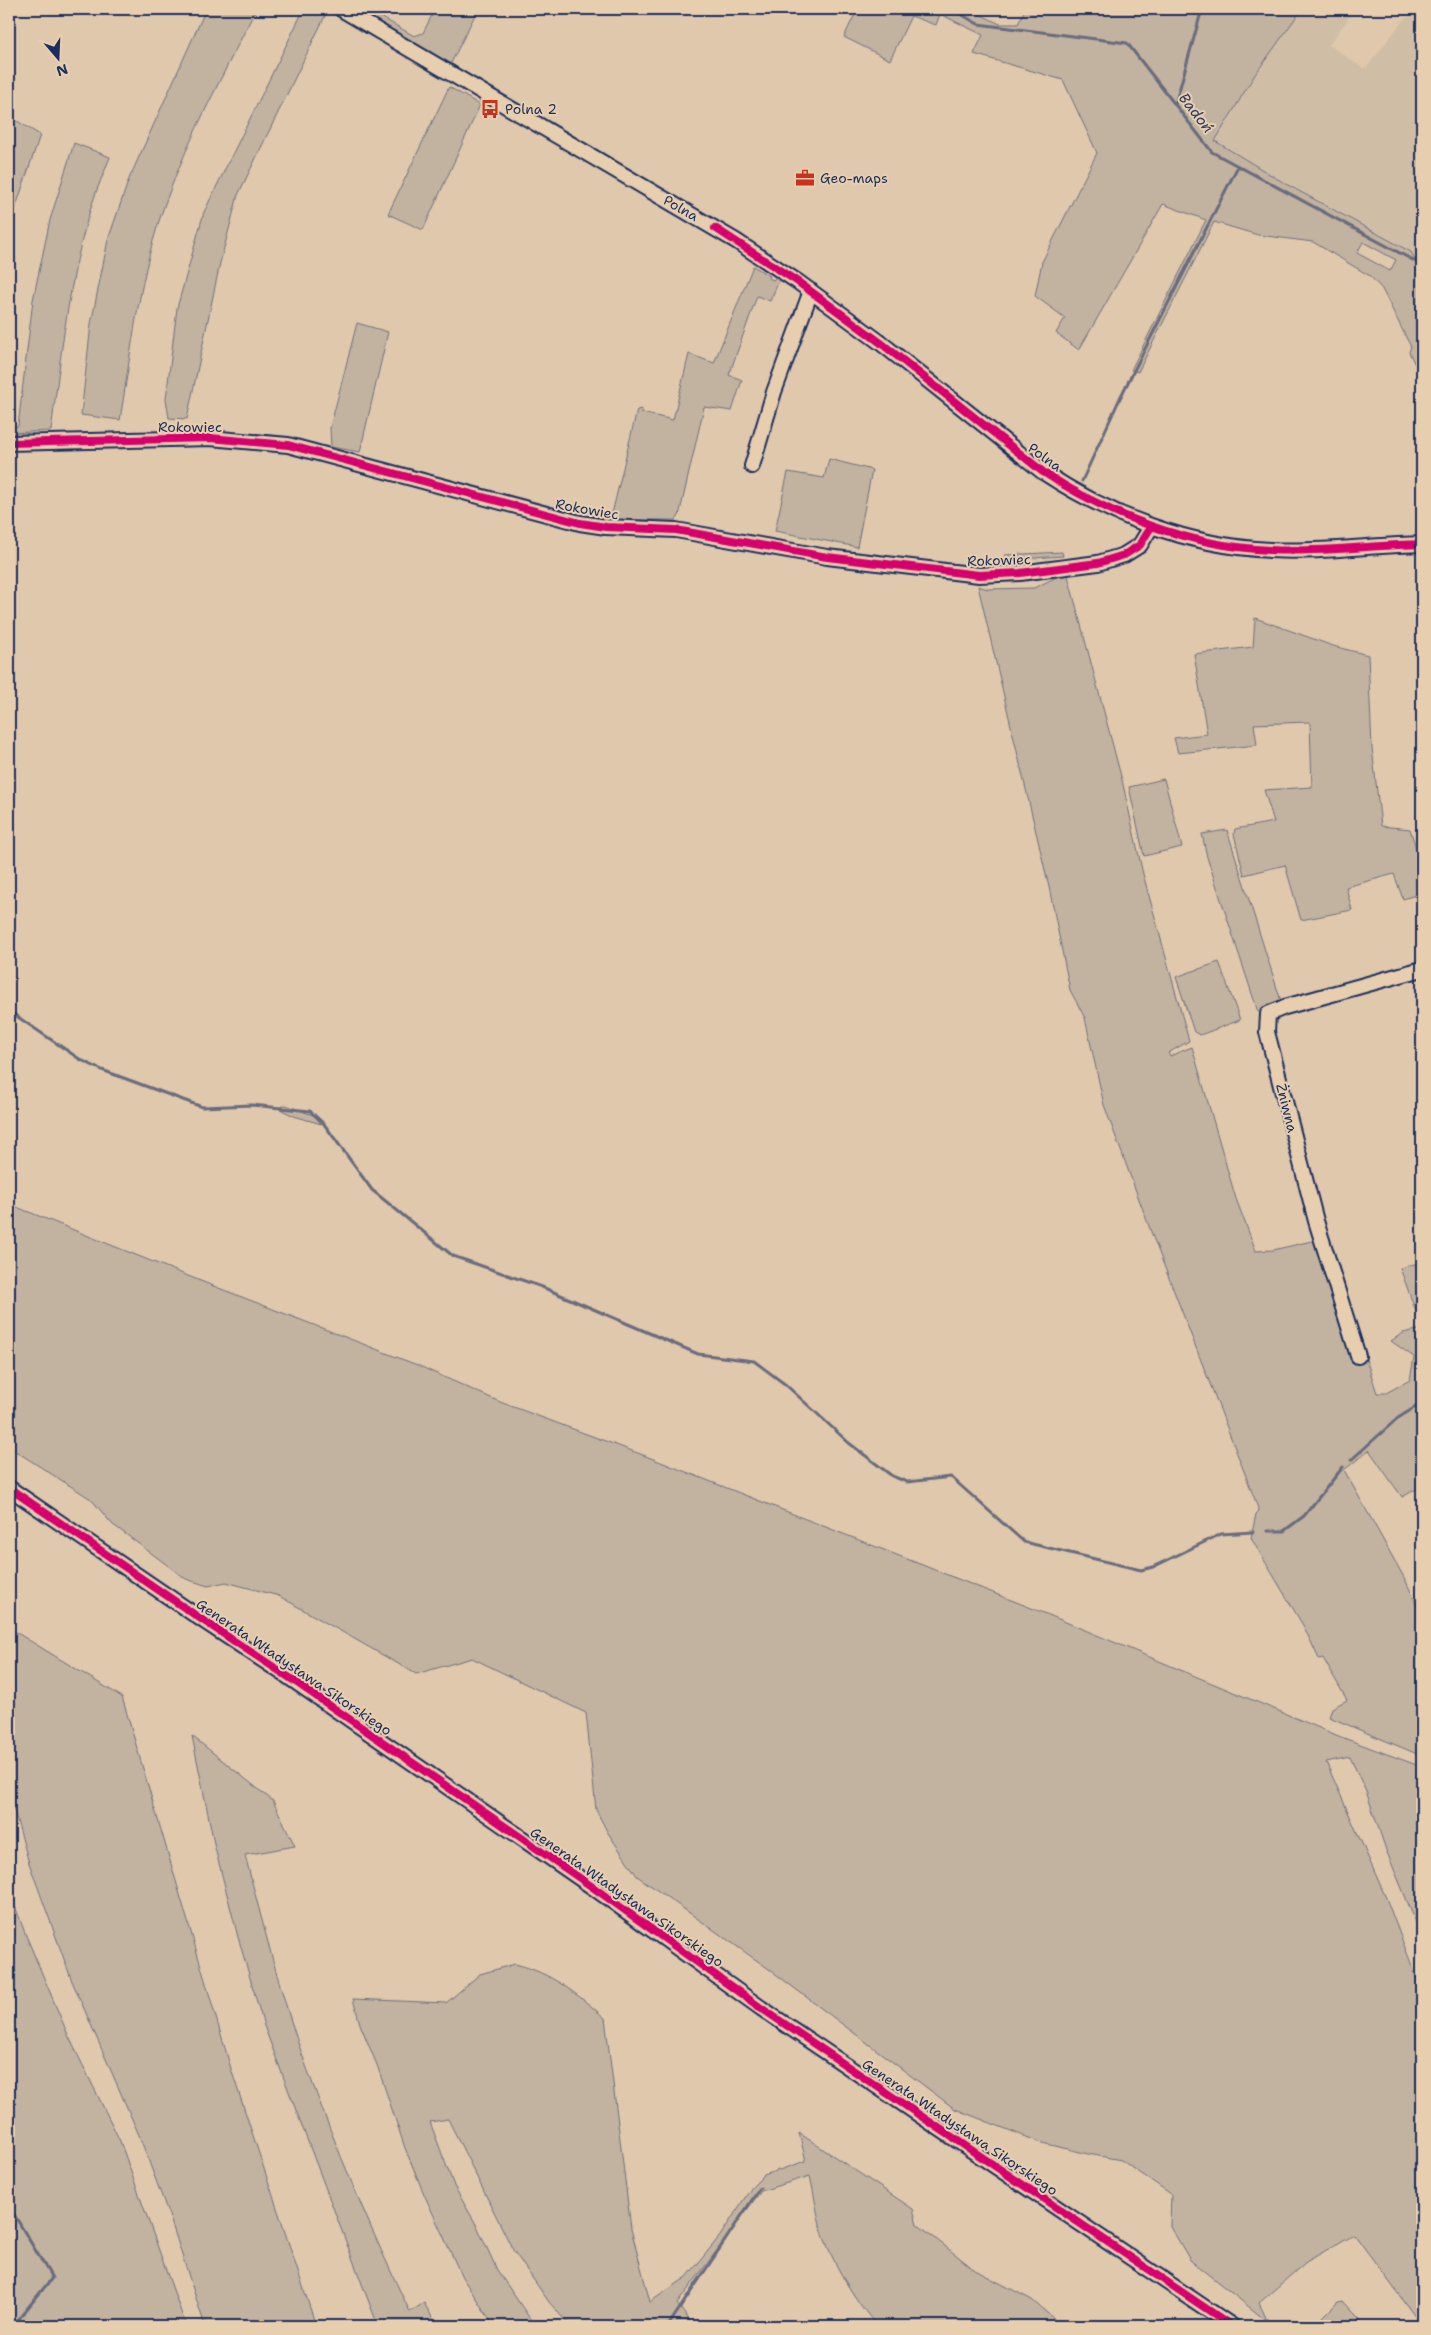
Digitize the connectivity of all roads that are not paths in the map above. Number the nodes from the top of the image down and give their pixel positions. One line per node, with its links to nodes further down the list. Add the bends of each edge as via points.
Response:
1 (341, 9): 2 (street, Polna, via 679,206)
2 (811, 291): 4 (street, via 774,392); 5 (street, Polna, via 966,408 1043,472 1113,512)
3 (9, 443): 5 (street, Rokowiec, via 210,438 288,445 580,523 676,530 827,557 967,575 1020,573 1098,562 1124,555 1140,545)
4 (752, 466)
5 (1151, 527): 6 (street, Polna, via 1206,541 1268,550)
6 (1422, 544)
7 (1422, 969): 8 (street, Żniwna, via 1268,1014 1268,1032 1302,1167)
8 (1358, 1356)
9 (9, 1488): 10 (street, Generała Władysława Sikorskiego, via 304,1687 761,2008)
10 (1232, 2326)

